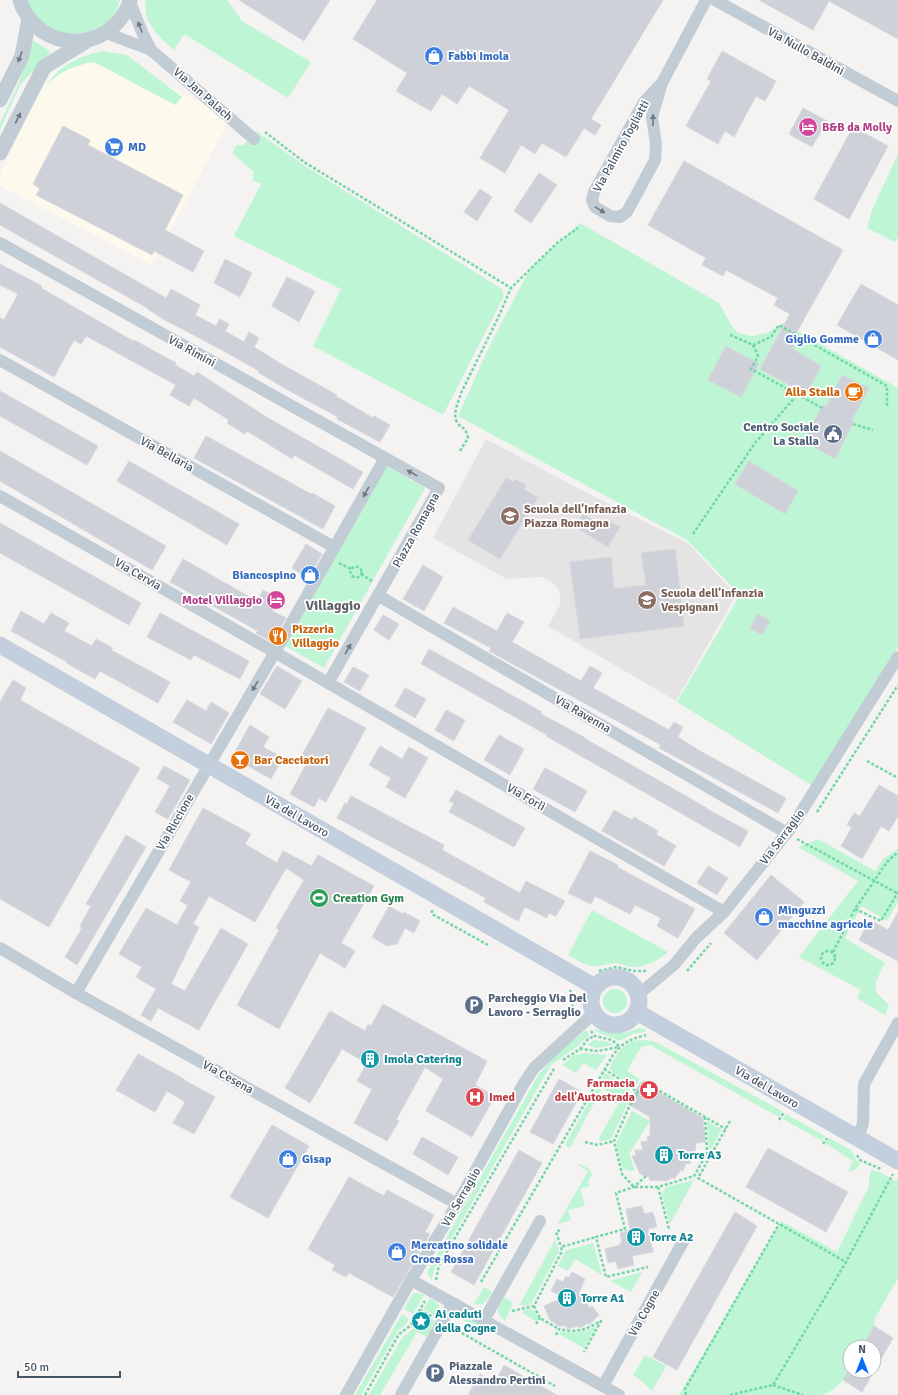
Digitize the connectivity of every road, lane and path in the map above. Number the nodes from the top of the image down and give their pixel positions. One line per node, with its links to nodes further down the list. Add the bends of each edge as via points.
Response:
1 (20, 0): 5 (street)
2 (706, 0): 9 (street, Via Palmiro Togliatti)
3 (715, 0): 11 (street, Via Nullo Baldini)
4 (130, 1): 6 (street, via 120,20); 8 (street, Via Jan Palach, one-way to 4)
5 (29, 19): 7 (street, via 40,30 55,38 71,42); 10 (street, one-way to 10, via 22,56)
6 (106, 33): 7 (street); 8 (street, Via Jan Palach)
7 (87, 41): 13 (street, one-way to 7, via 44,67)
8 (151, 50): 12 (street, Via Jan Palach)
9 (662, 82): 9 (street, Via Palmiro Togliatti, one-way to 9, via 644,102 594,192 592,200 595,207 610,216 620,217 627,212 656,160 652,117)
10 (0, 100)
11 (898, 101)
12 (254, 139)
13 (0, 153)
14 (578, 228): 24 (path, via 558,242 511,288 460,397 455,414 457,422 466,430 468,438)
15 (0, 244): 25 (street, Via Rimini)
16 (730, 335): 17 (path)
17 (753, 345): 19 (path, via 758,356 751,368); 20 (path, via 772,336 779,325 887,386)
18 (0, 360): 28 (street, Via Bellaria)
19 (797, 396): 21 (path); 27 (path, via 755,443)
20 (888, 406)
21 (822, 408)
22 (853, 424): 23 (path)
23 (873, 430)
24 (460, 451)
25 (385, 458): 28 (street, one-way to 28); 33 (street, Piazza Romagna, one-way to 25, via 439,488)
26 (0, 496): 35 (street, Via Cervia)
27 (693, 534)
28 (334, 547): 35 (street)
29 (337, 562): 30 (path)
30 (351, 569): 31 (path, via 359,567); 31 (path, via 353,577 357,578)
31 (361, 574): 32 (path)
32 (374, 582)
33 (379, 596): 37 (street, Piazza Romagna, one-way to 33); 43 (street, Via Ravenna)
34 (0, 645): 40 (main road, Via del Lavoro)
35 (275, 652): 37 (street); 40 (street, Via Riccione, one-way to 40)
36 (898, 658): 43 (street, Via Serraglio)
37 (328, 683): 48 (street, Via Forlì)
38 (898, 685): 42 (path)
39 (867, 761): 41 (path)
40 (208, 766): 53 (main road, Via del Lavoro); 54 (street, Via Riccione)
41 (898, 778)
42 (819, 810)
43 (787, 833): 45 (path); 48 (street, Via Serraglio)
44 (898, 852): 45 (path, via 887,862)
45 (875, 881): 46 (path); 47 (path)
46 (898, 892): 47 (path, via 881,921)
47 (855, 909): 50 (path)
48 (724, 912): 55 (street, Via Serraglio, via 696,938 674,965)
49 (0, 948): 54 (street, Via Cesena)
50 (833, 952): 50 (path, via 836,958 834,963 829,966 822,964 822,953 826,950)
51 (592, 970): 52 (path, via 616,968)
52 (650, 971)
53 (595, 987): 55 (main road, via 605,978 619,977 632,983); 57 (main road, via 590,1000)
54 (76, 993): 81 (street, Via Cesena)
55 (639, 994): 56 (main road)
56 (637, 1012): 57 (main road, via 626,1023 619,1025 605,1023); 69 (main road, Via del Lavoro)
57 (594, 1013): 81 (street, Via Serraglio, via 534,1068)
58 (898, 1023): 69 (street, via 864,1084 863,1123)
59 (595, 1036): 60 (path, via 588,1039)
60 (580, 1049): 61 (path, via 598,1051 619,1047); 93 (path, via 554,1068 439,1264 436,1280)
61 (604, 1069): 62 (path); 92 (path)
62 (638, 1093): 64 (path, via 644,1082); 70 (path)
63 (785, 1111): 65 (path)
64 (705, 1117): 67 (path); 75 (path, via 707,1153)
65 (779, 1120)
66 (730, 1121): 67 (path)
67 (726, 1129): 76 (path)
68 (828, 1135): 72 (path)
69 (858, 1138): 73 (main road, Via del Lavoro)
70 (614, 1141): 71 (path, via 598,1145); 78 (path, via 622,1174)
71 (585, 1142)
72 (823, 1144)
73 (896, 1166): 89 (path)
74 (646, 1176): 78 (path)
75 (694, 1176): 76 (path); 77 (path)
76 (698, 1178): 79 (path)
77 (658, 1186): 78 (path); 84 (path)
78 (634, 1187): 86 (path, via 616,1193 625,1229)
79 (713, 1187): 80 (path); 83 (path)
80 (711, 1190)
81 (457, 1204): 91 (street, Via Serraglio)
82 (540, 1221): 100 (street)
83 (779, 1224): 89 (path); 113 (path, via 685,1389)
84 (669, 1229)
85 (560, 1230): 88 (path, via 556,1232)
86 (596, 1237): 88 (path); 90 (path, via 606,1277)
87 (684, 1240): 108 (street, Via Cogne)
88 (561, 1247): 95 (path, via 562,1251)
89 (846, 1262): 106 (path)
90 (648, 1267)
91 (411, 1280): 93 (street); 109 (street, Via Serraglio)
92 (481, 1282)
93 (430, 1291): 94 (street); 96 (path)
94 (453, 1303): 100 (street); 111 (street)
95 (534, 1306): 97 (path); 98 (path)
96 (420, 1310): 99 (path); 110 (path, via 410,1326 399,1334)
97 (512, 1311)
98 (540, 1318): 101 (path); 103 (path)
99 (436, 1319)
100 (484, 1320): 108 (street)
101 (536, 1324)
102 (449, 1326): 107 (path)
103 (559, 1329): 104 (path); 105 (path, via 572,1332 586,1329 602,1321)
104 (556, 1335)
105 (584, 1352)
106 (773, 1385): 114 (path); 115 (path)
107 (555, 1386)
108 (603, 1386): 112 (street)
109 (346, 1395)
110 (365, 1395)
111 (401, 1395)
112 (619, 1395)
113 (686, 1395)
114 (730, 1395)
115 (803, 1395)

